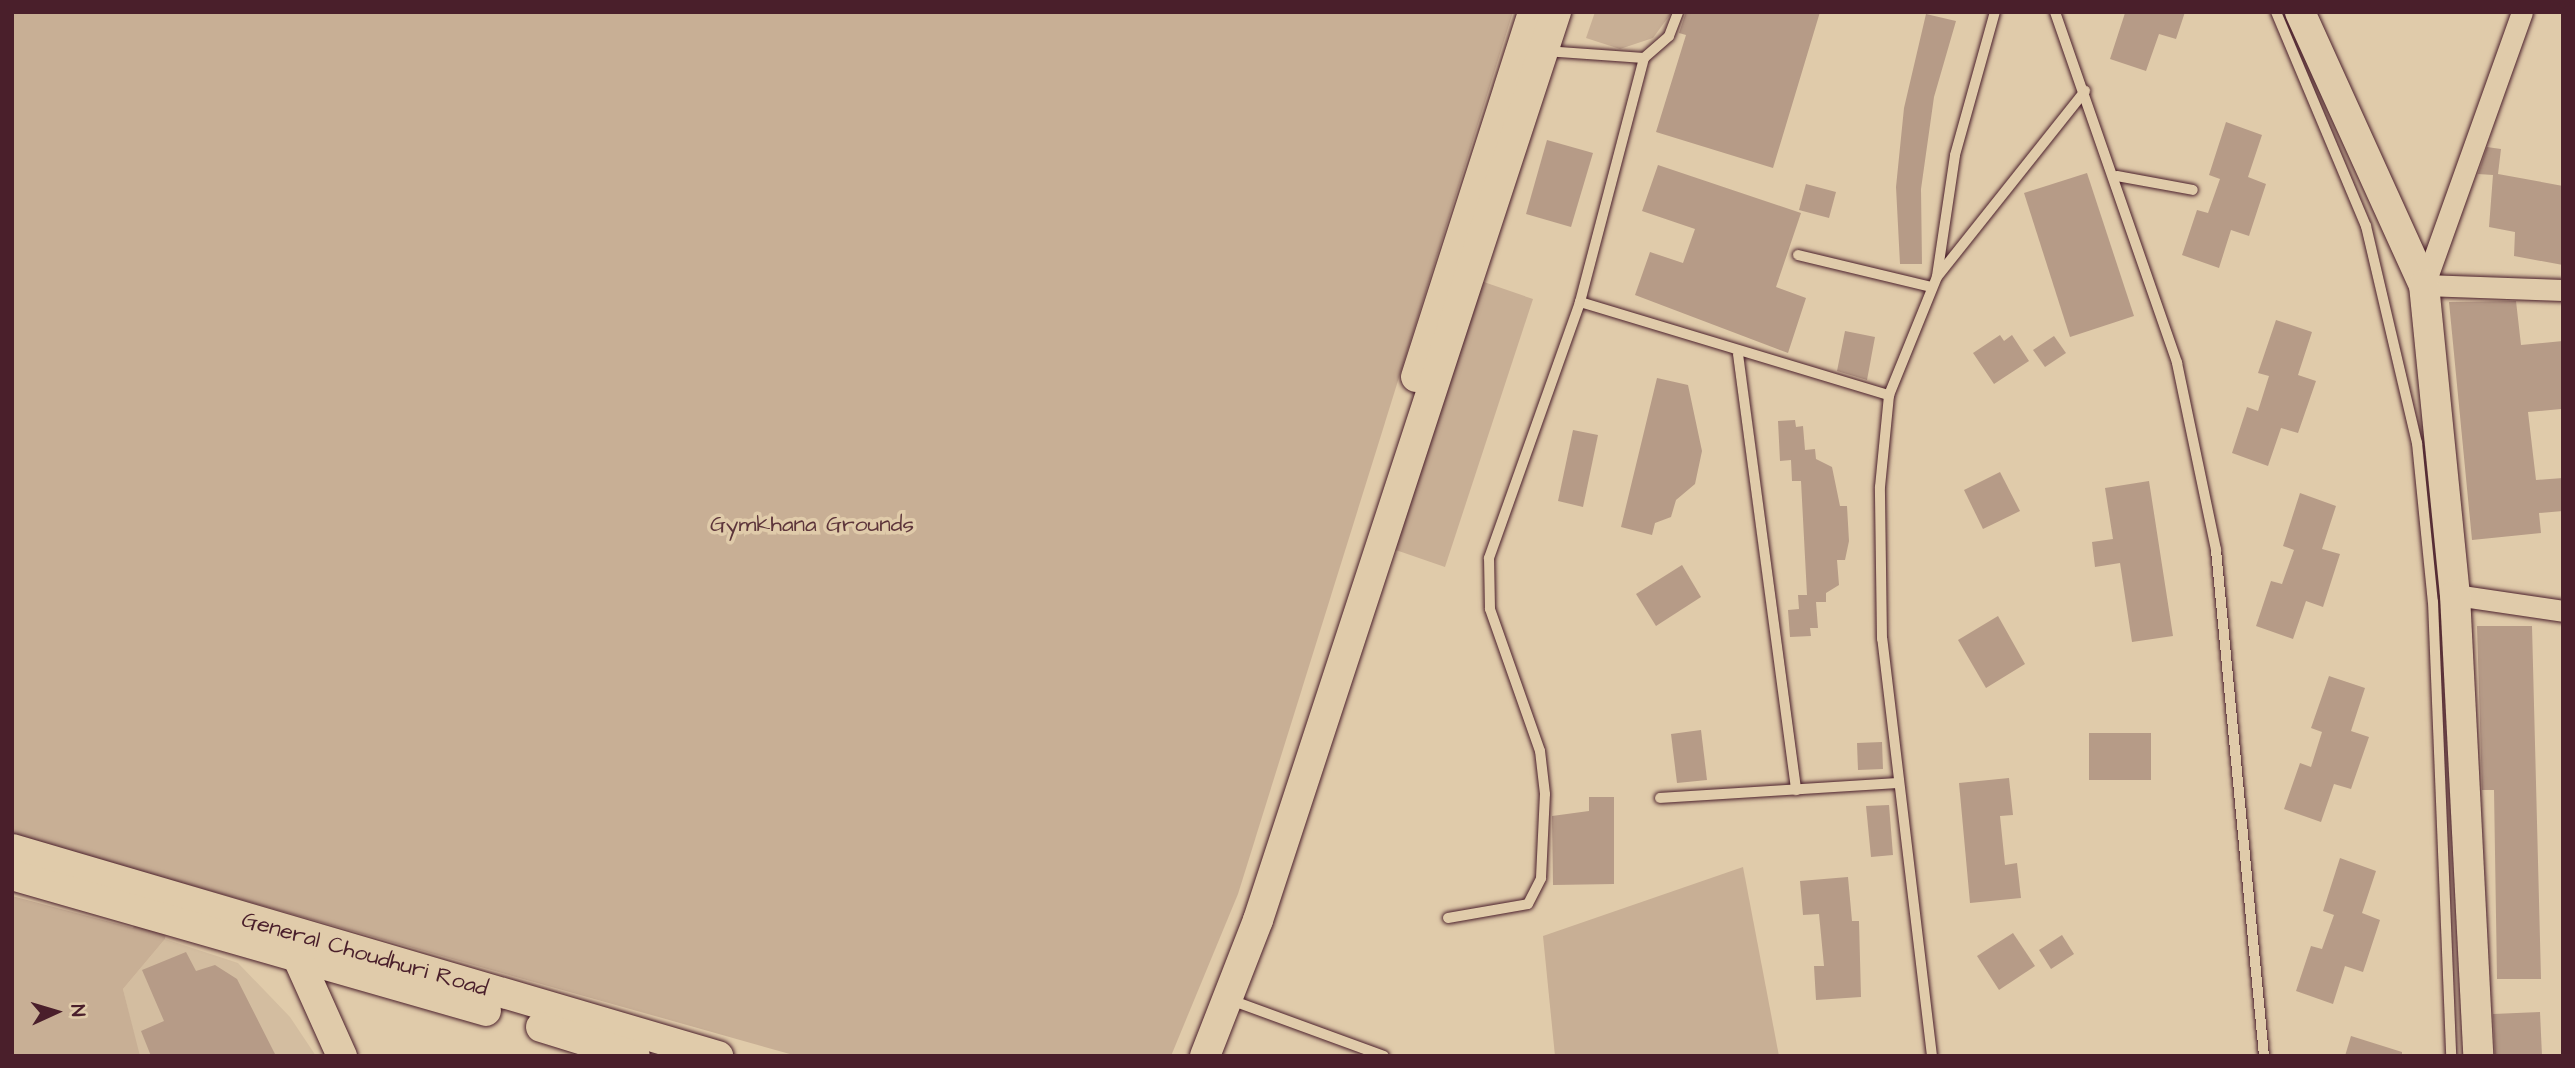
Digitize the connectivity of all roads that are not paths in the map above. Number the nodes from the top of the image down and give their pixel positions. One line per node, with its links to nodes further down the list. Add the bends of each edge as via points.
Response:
1 (1532, 12): 34 (main road, via 1250,897)
2 (1556, 12): 9 (main road)
3 (1678, 12): 10 (lane, via 1669,36)
4 (1995, 12): 15 (lane, via 1955,155)
5 (2055, 12): 11 (lane)
6 (2276, 12): 39 (lane, via 2366,226 2417,443 2432,602)
7 (2300, 12): 16 (main road)
8 (2522, 12): 16 (street)
9 (1545, 51): 10 (lane); 30 (main road)
10 (1644, 58): 18 (lane)
11 (2085, 91): 12 (lane); 15 (lane)
12 (2117, 176): 13 (lane); 38 (lane, via 2177,363 2216,550)
13 (2193, 190)
14 (1798, 256): 15 (lane)
15 (1934, 282): 20 (lane)
16 (2424, 285): 17 (street); 21 (main road)
17 (2563, 290)
18 (1580, 302): 19 (lane); 28 (lane, via 1486,581 1499,642 1540,751 1545,794 1541,878 1528,904)
19 (1738, 354): 20 (lane); 24 (lane)
20 (1889, 395): 23 (lane, via 1880,487 1882,639)
21 (2455, 595): 22 (street); 40 (main road)
22 (2563, 611)
23 (1897, 783): 24 (lane); 37 (lane)
24 (1796, 789): 25 (lane)
25 (1660, 798)
26 (12, 849): 33 (main road, General Choudhuri Road)
27 (12, 875): 29 (main road, General Choudhuri Road)
28 (1448, 918)
29 (297, 956): 31 (main road); 32 (main road, General Choudhuri Road)
30 (1227, 999): 35 (main road); 36 (lane)
31 (342, 1056)
32 (635, 1056)
33 (718, 1056)
34 (1184, 1056)
35 (1205, 1056)
36 (1384, 1056)
37 (1932, 1056)
38 (2264, 1056)
39 (2451, 1056)
40 (2478, 1056)

